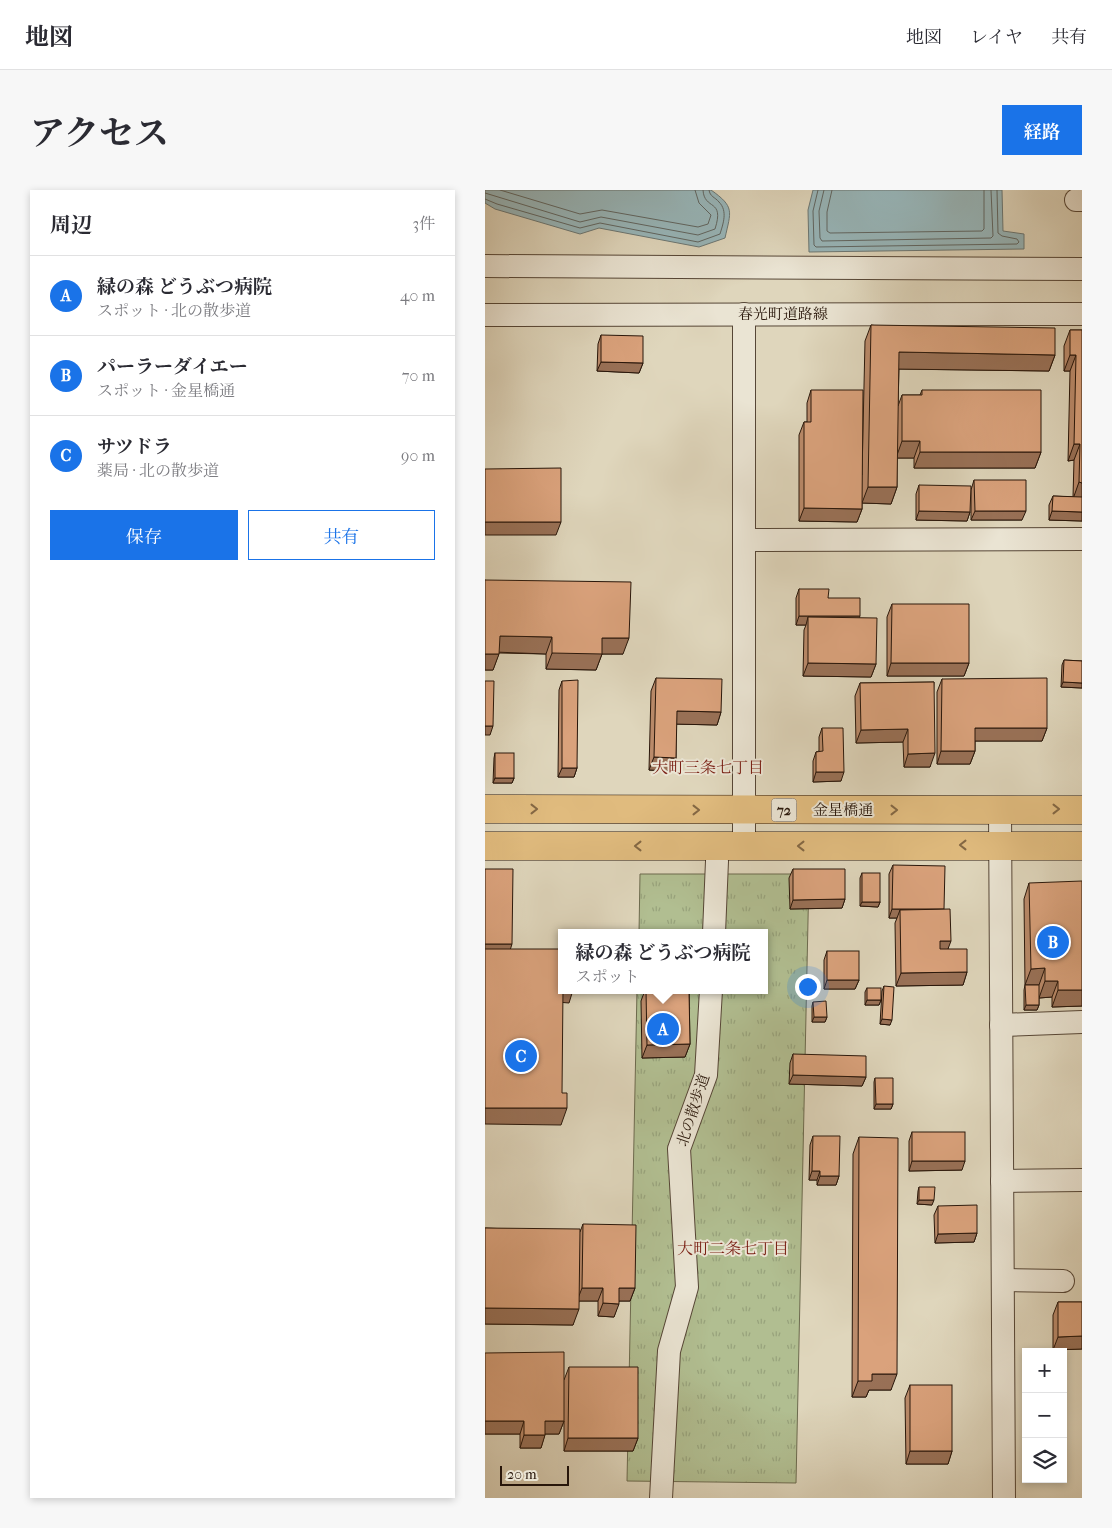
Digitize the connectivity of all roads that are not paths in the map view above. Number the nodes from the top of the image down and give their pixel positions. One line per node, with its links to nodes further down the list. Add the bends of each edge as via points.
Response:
1 (485, 266): 2 (street)
2 (1082, 269)
3 (744, 314): 4 (street, 春光町道路線); 5 (street, 春光町道路線); 7 (street)
4 (1082, 314)
5 (485, 315)
6 (1082, 539): 7 (street)
7 (744, 540): 10 (street)
8 (485, 809): 10 (main road, 金星橋通 / 72, one-way to 10)
9 (1000, 809): 10 (main road, 金星橋通 / 72, one-way to 9); 11 (main road, 金星橋通 / 72, one-way to 11); 12 (street)
10 (744, 810): 15 (street)
11 (1082, 810)
12 (1000, 845): 14 (main road); 15 (main road, one-way to 15); 20 (street)
13 (485, 846): 15 (main road, one-way to 13)
14 (1082, 846)
15 (744, 847)
16 (717, 861): 17 (street)
17 (713, 929)
18 (711, 994): 25 (street, 北の散歩道, via 706,1076 679,1149 687,1287 669,1351)
19 (1082, 1022): 20 (street)
20 (1001, 1025): 22 (street)
21 (1082, 1180): 22 (street)
22 (1002, 1181): 23 (street)
23 (1003, 1280): 24 (street); 26 (street)
24 (1063, 1281)
25 (661, 1498)
26 (1004, 1498)

